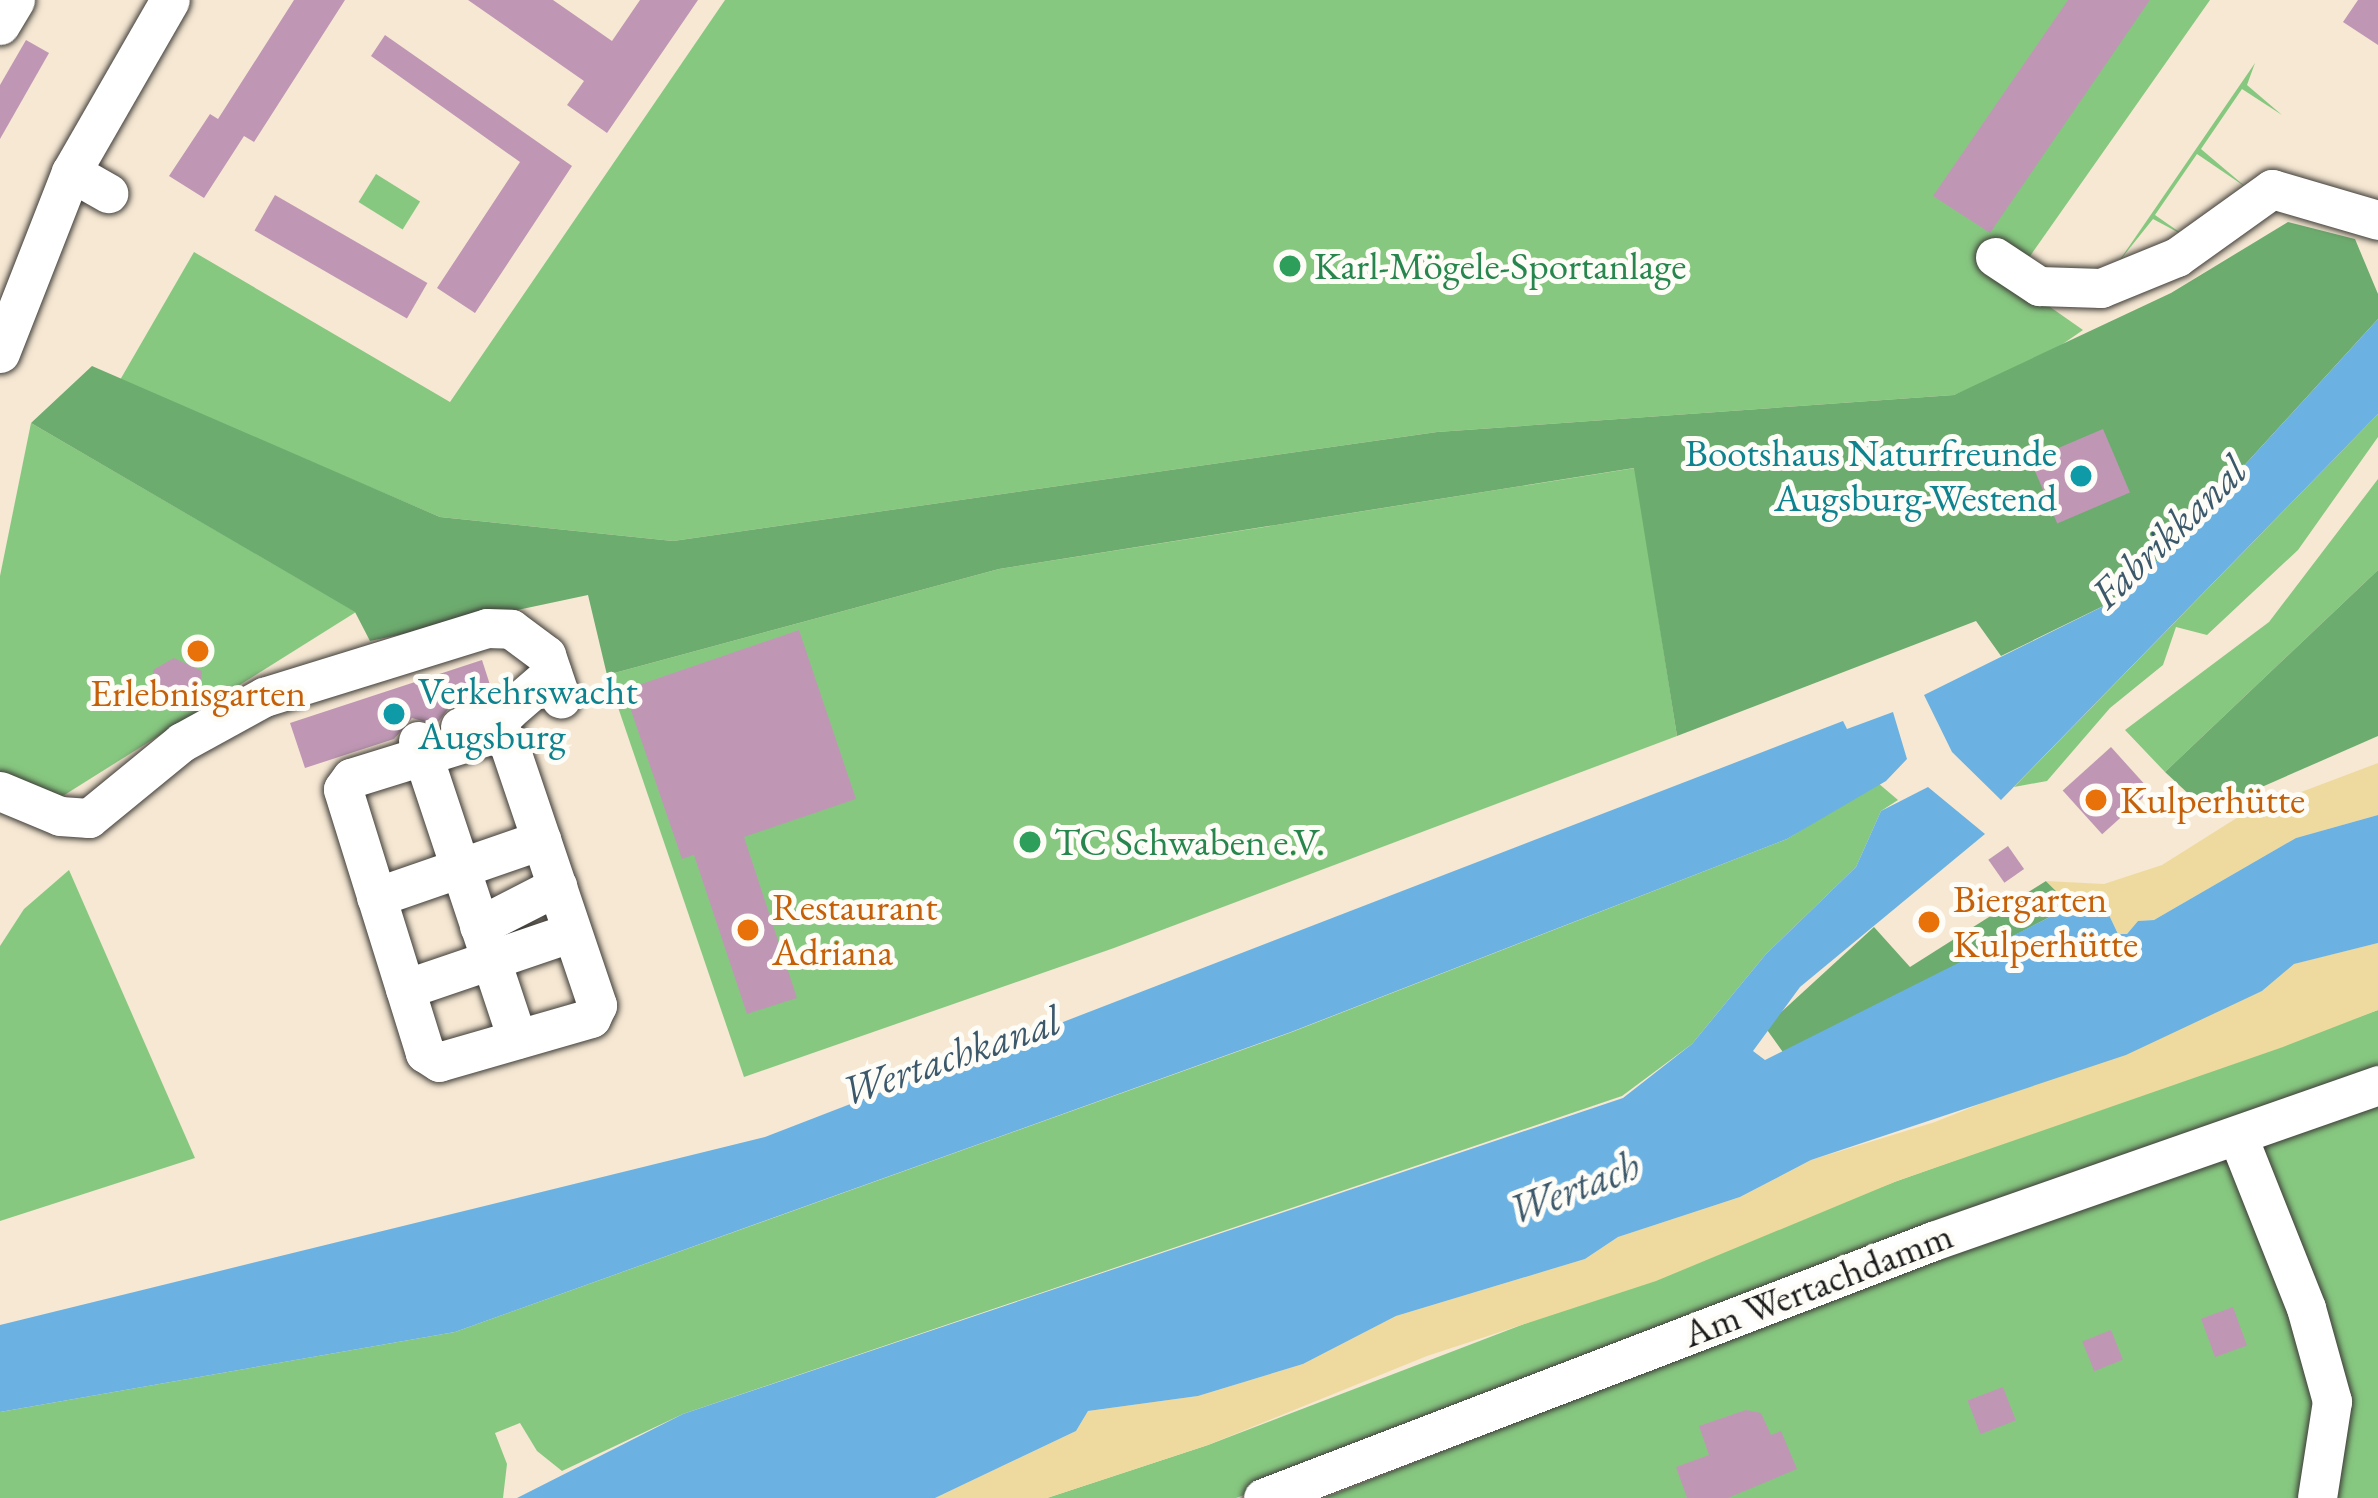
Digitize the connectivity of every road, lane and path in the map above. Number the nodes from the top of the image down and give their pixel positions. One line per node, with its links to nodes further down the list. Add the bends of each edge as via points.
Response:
1 (16, 0): 3 (street)
2 (170, 0): 4 (street)
3 (0, 25)
4 (71, 172): 5 (street); 8 (street)
5 (108, 193)
6 (2378, 220): 7 (street, via 2272,190 2177,256 2101,288 2039,286)
7 (1995, 257)
8 (15, 263): 9 (street)
9 (0, 353)
10 (420, 748): 11 (street); 12 (street, via 556,686 547,656 512,629 488,628 264,697 182,742 89,818 60,816); 13 (street, via 493,734 508,742); 14 (street); 16 (street, via 343,789)
11 (334, 770)
12 (0, 790)
13 (541, 840): 14 (street); 15 (street)
14 (460, 868): 16 (street); 18 (street)
15 (557, 886): 17 (street); 18 (street)
16 (376, 897): 19 (street)
17 (572, 932): 18 (street); 20 (street, via 597,1005 591,1018)
18 (485, 943): 19 (street); 20 (street)
19 (405, 989): 20 (street, via 425,1053 439,1062)
20 (517, 1040)
21 (2378, 1085): 22 (street, Am Wertachdamm)
22 (2238, 1137): 23 (street, Am Wertachdamm, via 1933,1241); 24 (street, via 2306,1308 2332,1401)
23 (1263, 1498)
24 (2317, 1498)

